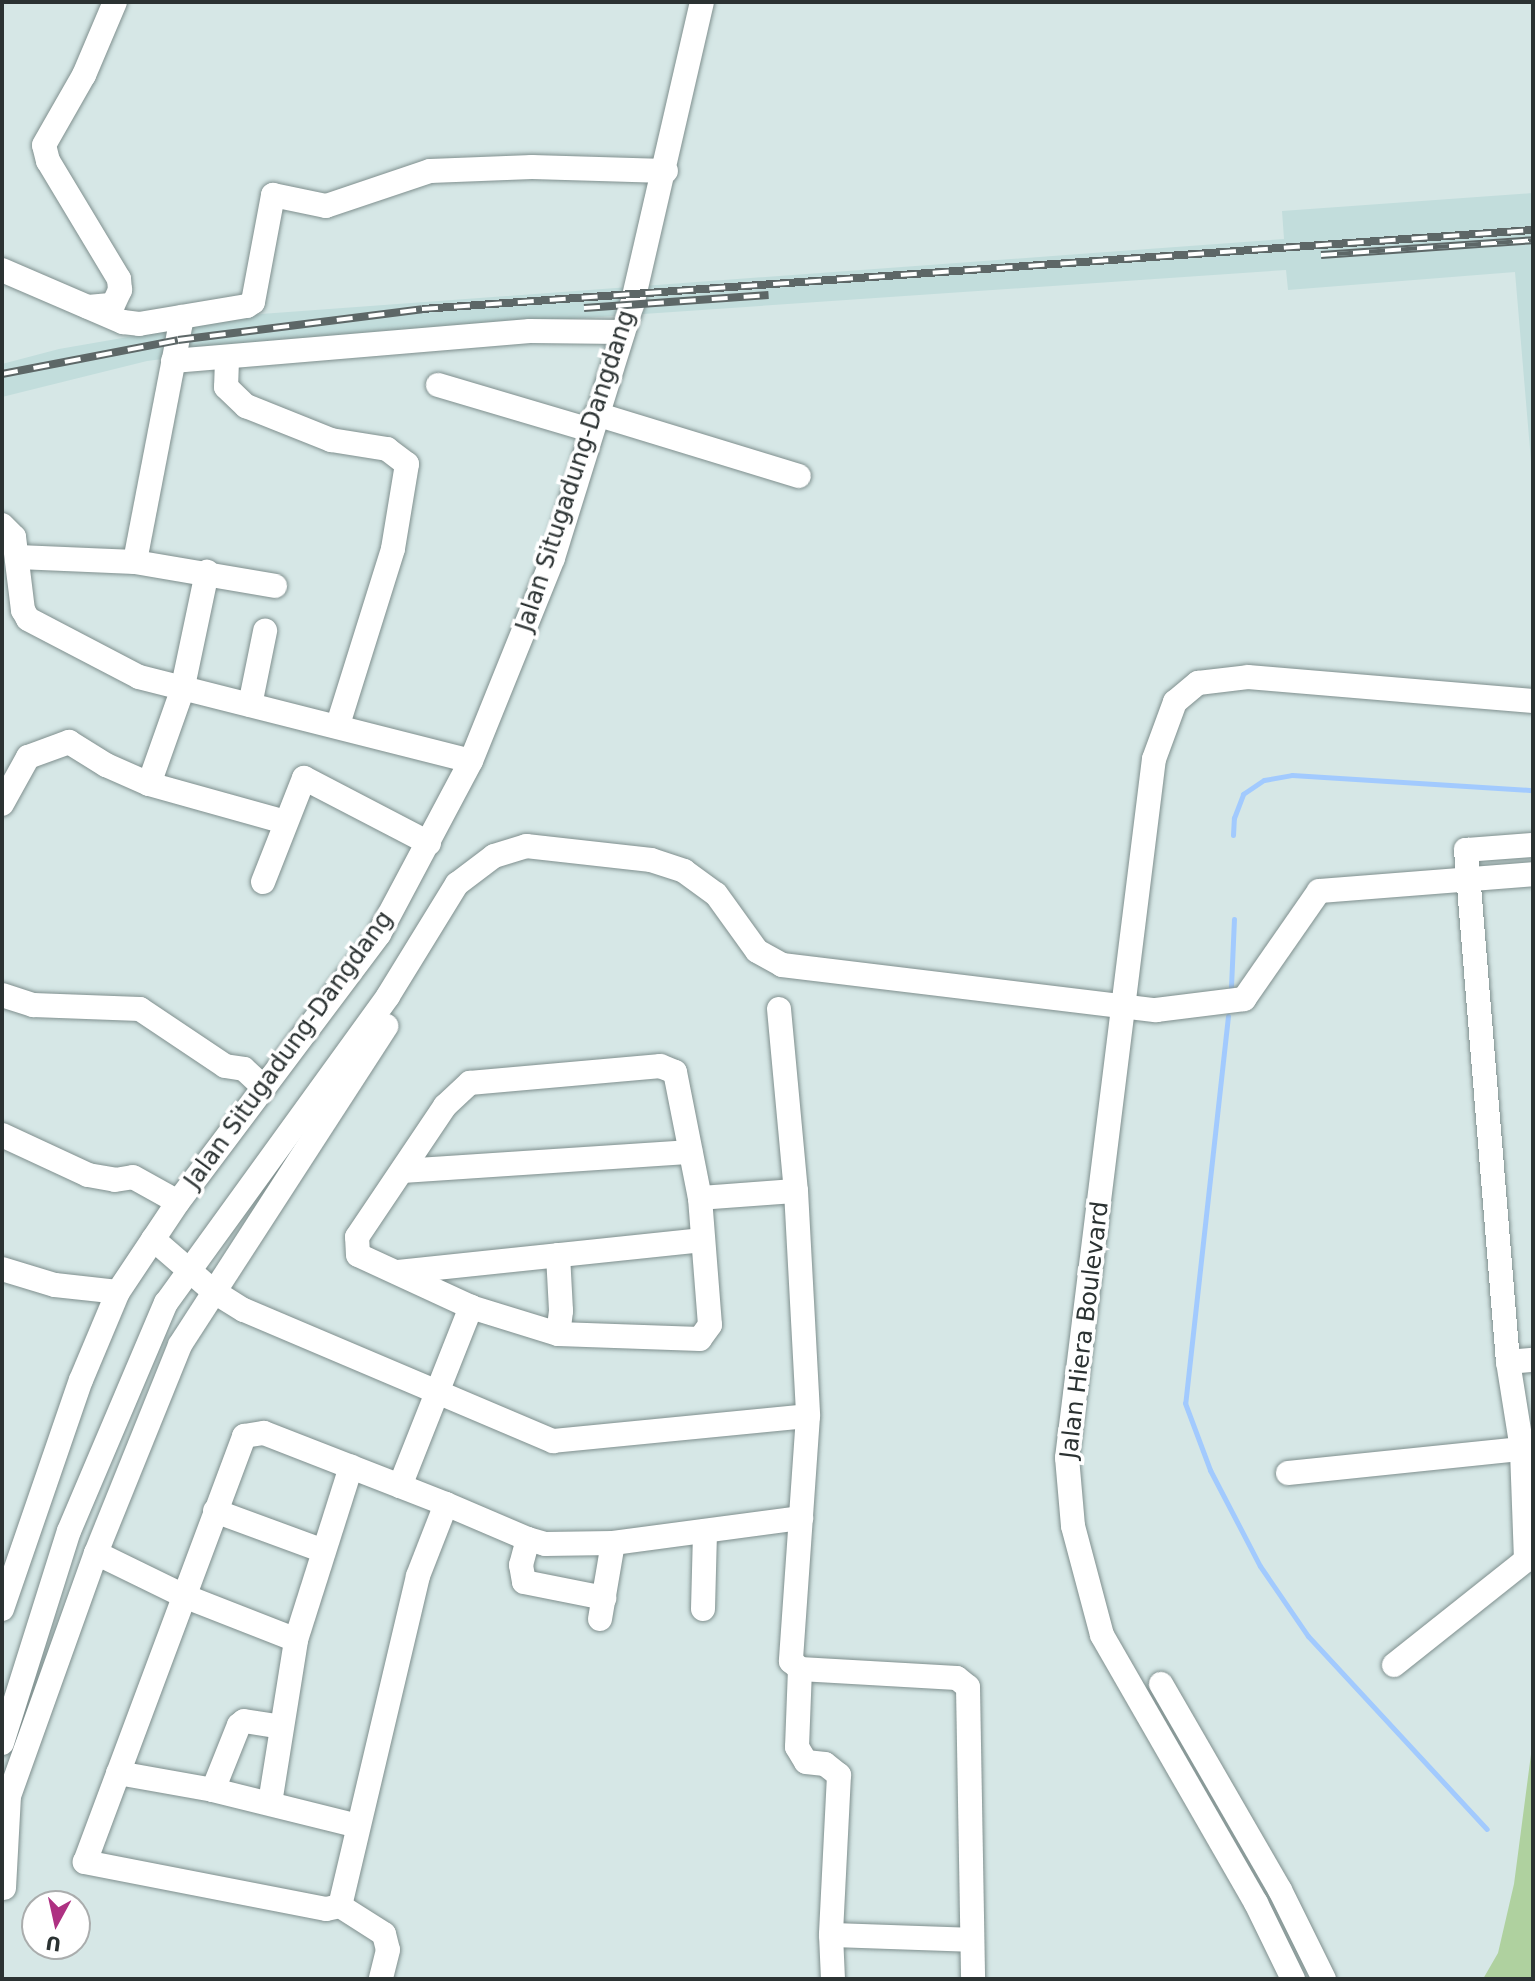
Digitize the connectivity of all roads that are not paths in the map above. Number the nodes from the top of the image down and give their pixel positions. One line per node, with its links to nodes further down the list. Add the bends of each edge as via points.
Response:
1 (114, 2): 5 (street, via 83,75 44,145 48,161 119,279 113,305)
2 (702, 2): 3 (street, Jalan Situgadung-Dangdang)
3 (666, 171): 6 (street, via 532,167 430,171 326,205 273,195 253,302); 7 (street, Jalan Situgadung-Dangdang)
4 (2, 270): 5 (street)
5 (89, 307): 6 (street, via 130,324)
6 (182, 317): 9 (street)
7 (623, 332): 8 (street, via 530,331); 11 (street, Jalan Situgadung-Dangdang)
8 (227, 359): 9 (street); 22 (street, via 226,387 246,406 331,440 395,452 407,464 393,549)
9 (173, 361): 15 (street)
10 (438, 384): 11 (street)
11 (593, 422): 12 (street); 23 (street, Jalan Situgadung-Dangdang, via 552,558)
12 (799, 476)
13 (2, 525): 14 (street, via 14,537)
14 (18, 557): 15 (street); 19 (street, via 23,610 28,619 139,677)
15 (135, 562): 16 (street)
16 (207, 572): 17 (street); 19 (street)
17 (275, 586)
18 (265, 631): 21 (street)
19 (182, 691): 21 (street); 24 (street)
20 (1533, 701): 33 (street, Jalan Hiera Boulevard, via 1248,677 1198,683 1175,702 1154,760)
21 (250, 705): 22 (street)
22 (338, 725): 23 (street)
23 (471, 761): 27 (street, Jalan Situgadung-Dangdang)
24 (149, 783): 25 (street, via 106,765 69,742 28,757); 26 (street)
25 (2, 804)
26 (285, 821): 27 (street, via 306,778); 31 (street)
27 (429, 843): 36 (street, Jalan Situgadung-Dangdang, via 379,934)
28 (1533, 845): 30 (street, via 1466,850)
29 (1533, 874): 30 (street)
30 (1469, 878): 33 (street, via 1319,891 1244,999 1156,1010); 54 (street)
31 (263, 882)
32 (2, 995): 36 (street, via 33,1005 140,1009 225,1066 244,1069)
33 (1125, 1006): 47 (street, via 782,965 757,951 716,894 684,872 651,860 526,846 494,856 457,884 388,996); 85 (street, Jalan Hiera Boulevard, via 1067,1458 1073,1526 1102,1635)
34 (779, 1009): 40 (street)
35 (386, 1026): 49 (street)
36 (263, 1087): 42 (street, Jalan Situgadung-Dangdang)
37 (2, 1135): 42 (street, via 88,1175 115,1180 133,1177)
38 (690, 1152): 39 (street); 39 (street, via 675,1072 660,1066 470,1083 445,1106); 41 (street)
39 (403, 1171): 48 (street, via 356,1245 363,1260)
40 (796, 1191): 41 (street); 56 (street)
41 (700, 1198): 44 (street)
42 (178, 1202): 43 (street, Jalan Situgadung-Dangdang)
43 (153, 1239): 47 (street); 50 (street, Jalan Situgadung-Dangdang)
44 (700, 1240): 45 (street); 52 (street, via 710,1325 700,1339)
45 (558, 1255): 48 (street); 52 (street)
46 (2, 1269): 50 (street, via 55,1285)
47 (186, 1269): 49 (street); 77 (street, via 154,1327 68,1531)
48 (398, 1272): 51 (street)
49 (213, 1291): 55 (street, via 244,1310); 68 (street, via 180,1345)
50 (118, 1292): 70 (street, Jalan Situgadung-Dangdang, via 81,1380)
51 (471, 1307): 52 (street); 55 (street)
52 (558, 1334)
53 (1533, 1360): 54 (street)
54 (1508, 1362): 57 (street)
55 (439, 1393): 56 (street, via 536,1434 570,1442); 60 (street)
56 (808, 1416): 63 (street)
57 (1522, 1449): 59 (street); 73 (street, via 1526,1560)
58 (351, 1467): 60 (street); 62 (street, via 264,1433 244,1436); 67 (street)
59 (1288, 1473)
60 (400, 1486): 61 (street)
61 (446, 1504): 65 (street); 82 (street, via 418,1576)
62 (215, 1511): 67 (street); 69 (street)
63 (801, 1518): 64 (street); 74 (street, via 791,1661)
64 (705, 1531): 66 (street); 71 (street)
65 (527, 1539): 66 (street, via 545,1544); 66 (street, via 521,1565 524,1582 602,1609)
66 (612, 1543)
67 (321, 1550): 72 (street)
68 (96, 1553): 69 (street); 79 (street)
69 (184, 1596): 72 (street); 78 (street)
70 (2, 1609)
71 (702, 1609)
72 (296, 1640): 76 (street)
73 (1394, 1664)
74 (800, 1669): 87 (street, via 797,1747 806,1762 825,1764 839,1775); 88 (street, via 965,1681)
75 (1161, 1684): 83 (street)
76 (282, 1727): 80 (street, via 244,1721 239,1725); 81 (street)
77 (2, 1743)
78 (118, 1773): 80 (street); 86 (street, via 85,1862 326,1909)
79 (7, 1783): 84 (street)
80 (213, 1790): 81 (street)
81 (270, 1803): 82 (street)
82 (358, 1826): 86 (street)
83 (1280, 1890): 85 (street); 93 (street)
84 (3, 1895)
85 (1256, 1903): 92 (street, Jalan Hiera Boulevard)
86 (340, 1906): 89 (street, via 384,1934 388,1950)
87 (831, 1935): 88 (street); 90 (street)
88 (971, 1940): 91 (street)
89 (381, 1979)
90 (833, 1979)
91 (973, 1979)
92 (1293, 1979)
93 (1324, 1979)

